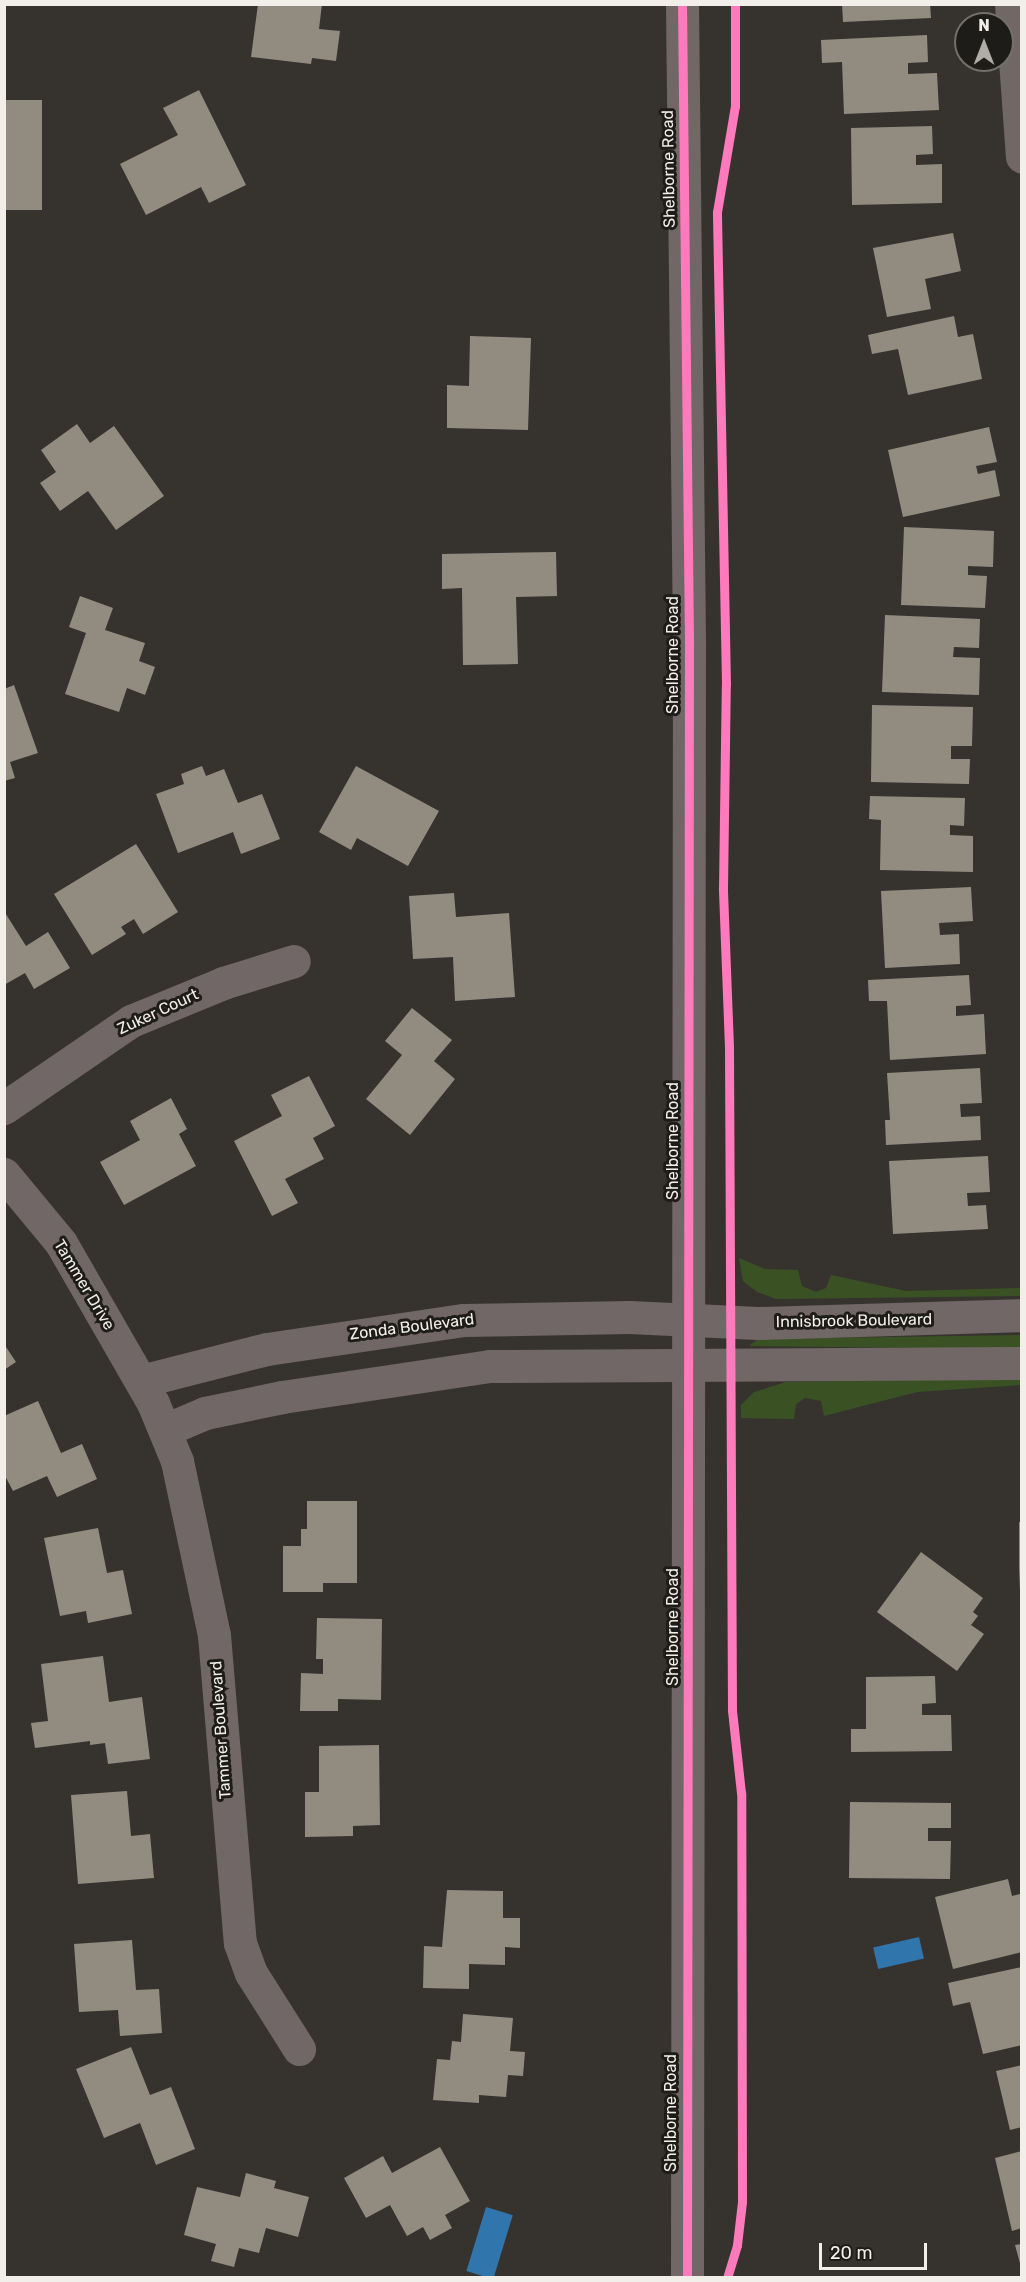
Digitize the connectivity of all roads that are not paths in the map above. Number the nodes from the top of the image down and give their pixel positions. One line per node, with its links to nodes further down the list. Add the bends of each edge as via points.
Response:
1 (682, 4): 8 (street, Shelborne Road, via 689,632)
2 (1011, 4): 3 (street)
3 (1022, 157)
4 (294, 961): 5 (street, Zuker Court, via 223,983 131,1022)
5 (4, 1108)
6 (4, 1174): 11 (street, Tammer Drive, via 61,1243)
7 (1022, 1315): 8 (street, Innisbrook Boulevard, via 758,1323)
8 (687, 1318): 10 (street, Shelborne Road); 11 (street, Zonda Boulevard, via 464,1320 267,1349)
9 (1022, 1363): 10 (street)
10 (687, 1366): 11 (street, via 537,1364 424,1373 205,1413); 13 (street, Shelborne Road)
11 (153, 1405): 12 (street, Tammer Boulevard, via 186,1497 214,1635 240,1943 251,1972)
12 (299, 2049)
13 (687, 2277)

